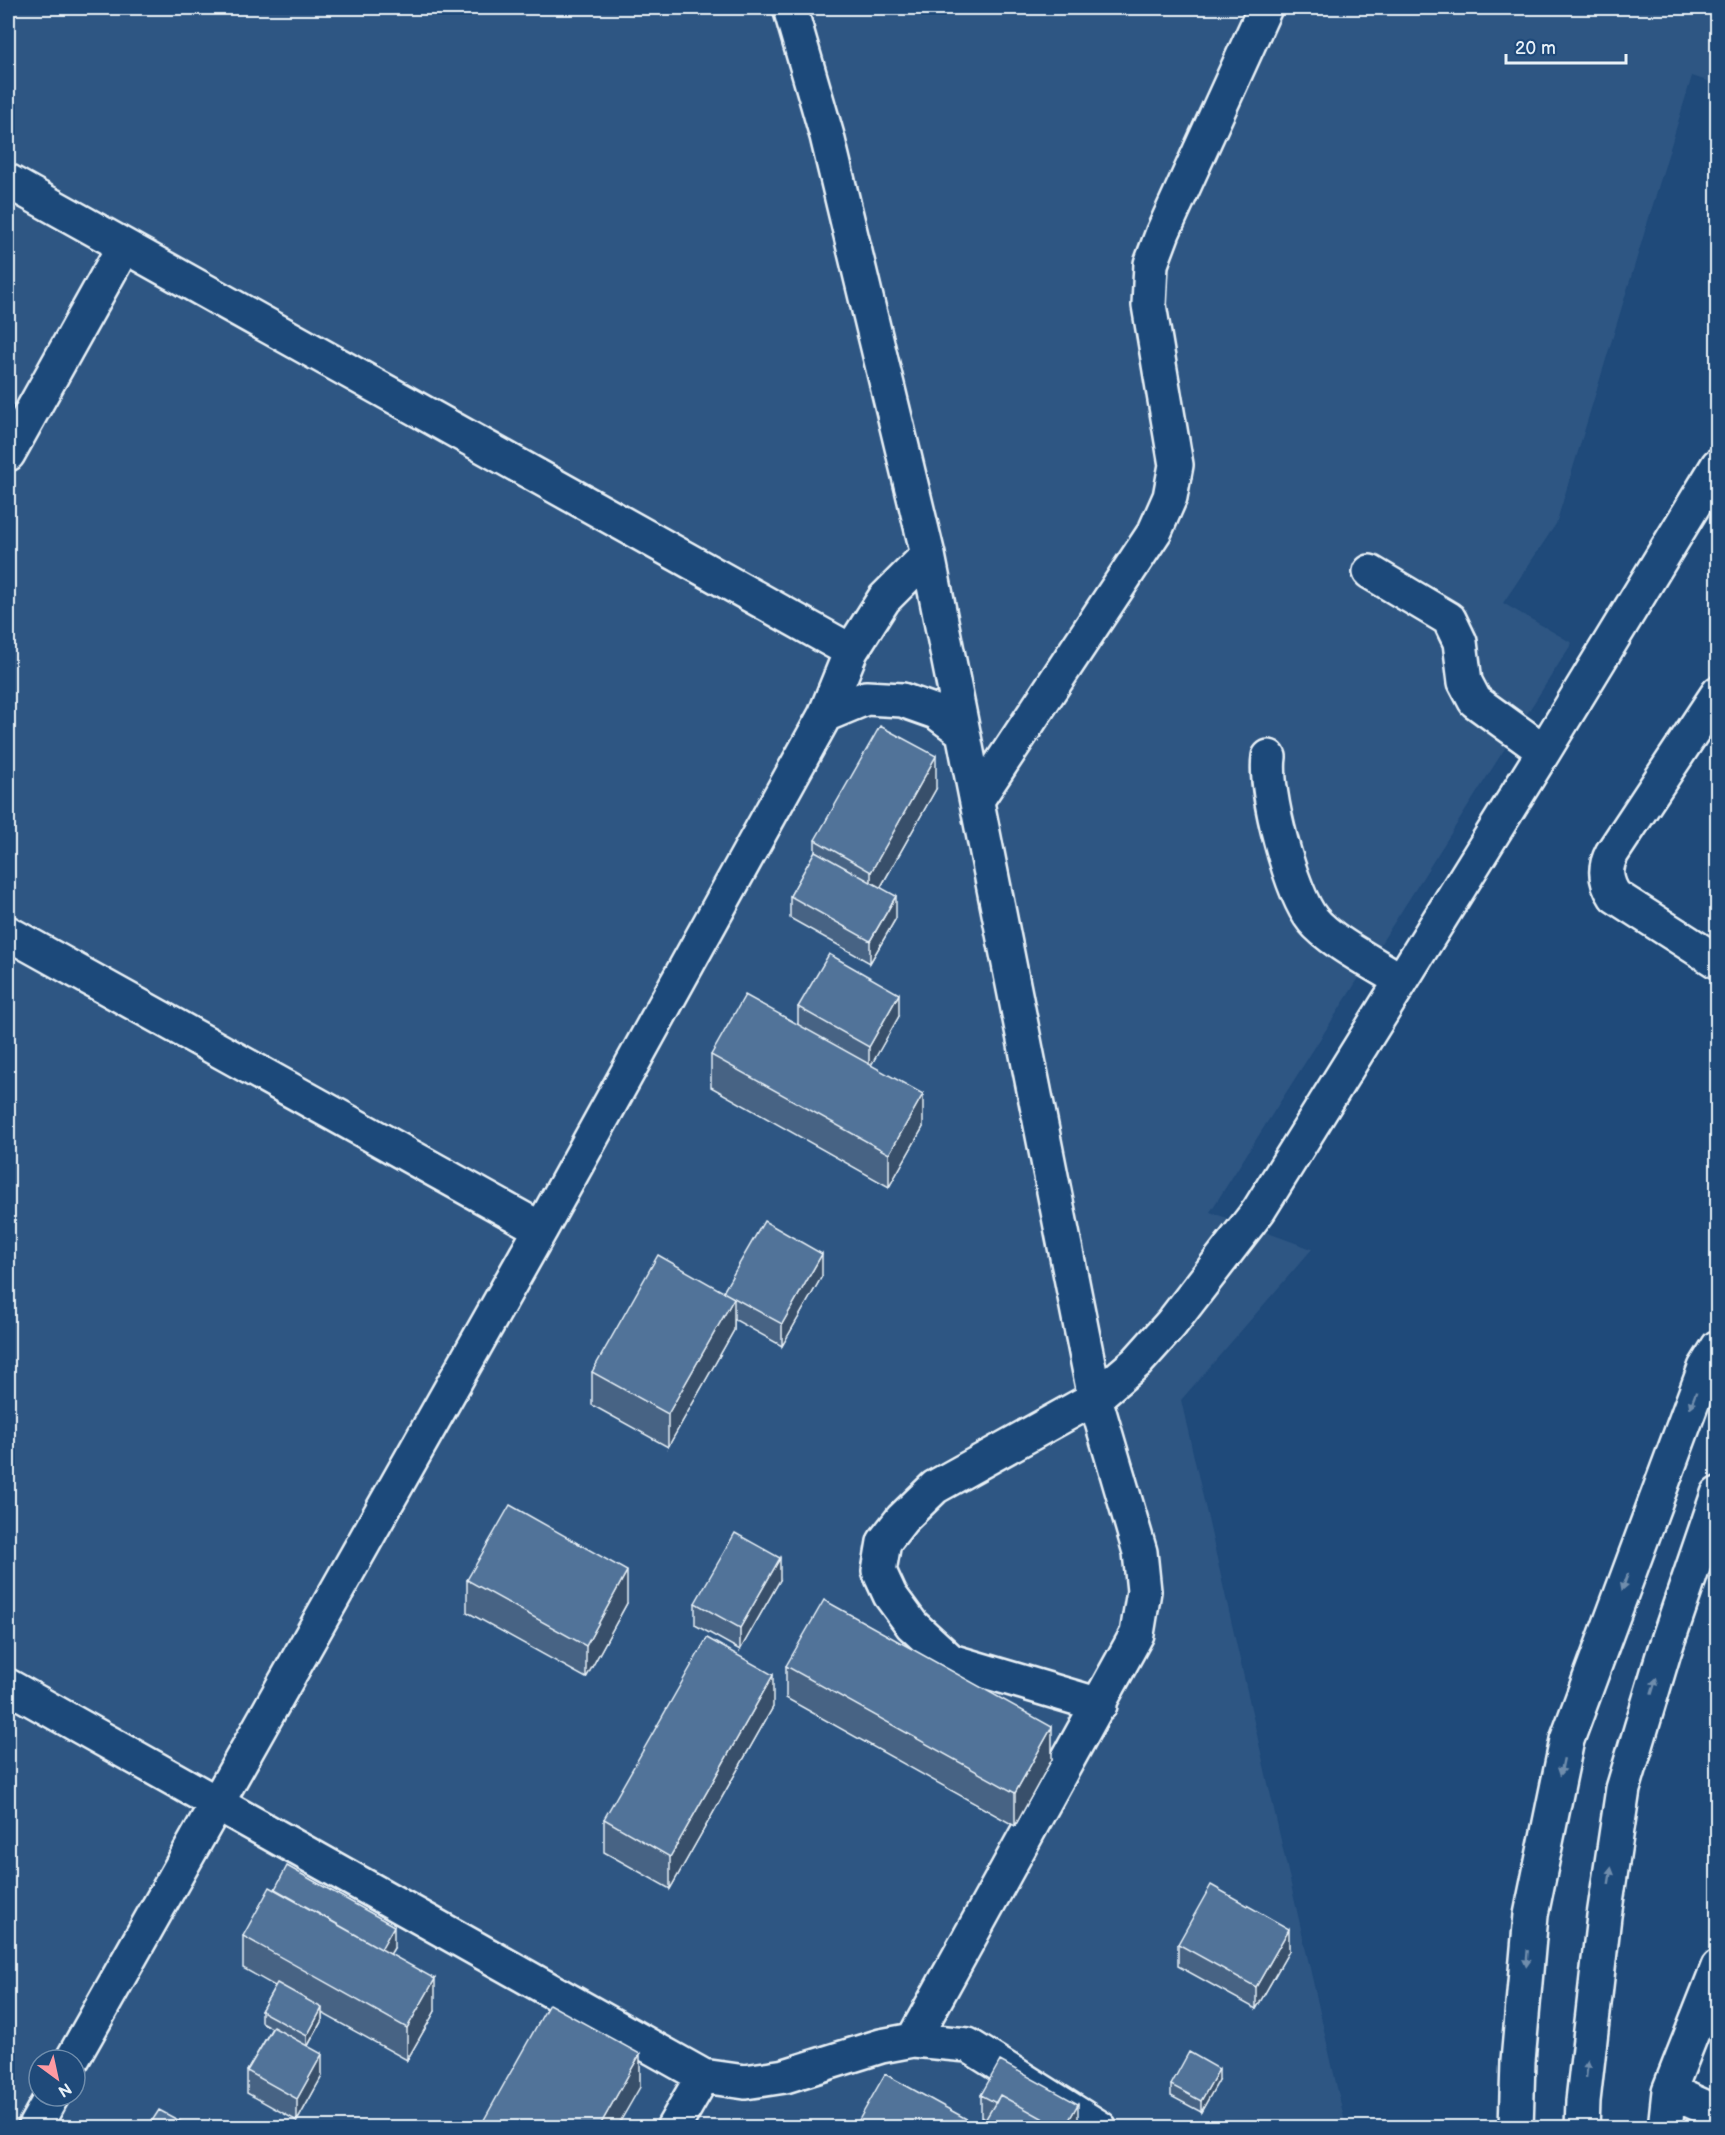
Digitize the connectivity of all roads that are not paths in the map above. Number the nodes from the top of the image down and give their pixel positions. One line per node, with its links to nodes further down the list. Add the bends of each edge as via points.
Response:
1 (789, 8): 7 (main road, via 828,136)
2 (1265, 8): 15 (main road, via 1151,264 1149,305 1176,465 1170,497 1155,531)
3 (8, 181): 4 (main road)
4 (124, 246): 5 (main road); 9 (main road)
5 (8, 454)
6 (1718, 465): 13 (main road)
7 (928, 555): 9 (main road, via 884,599); 12 (main road)
8 (1370, 572): 13 (main road, via 1449,619 1460,642 1465,682 1475,701)
9 (851, 651): 11 (main road)
10 (1718, 693): 17 (main road, via 1612,853 1606,870 1615,896)
11 (825, 716): 12 (main road, via 866,698 902,700 936,712); 19 (main road)
12 (963, 732): 15 (main road)
13 (1544, 751): 18 (main road)
14 (1269, 757): 18 (main road, via 1269,792 1304,907 1322,929)
15 (977, 800): 21 (main road)
16 (8, 933): 19 (main road)
17 (1712, 947)
18 (1400, 980): 21 (main road, via 1259,1210 1172,1324 1137,1362)
19 (541, 1229): 25 (main road)
20 (1718, 1347): 36 (main road, one-way to 36, via 1705,1368 1567,1740 1531,1915)
21 (1095, 1398): 24 (main road, via 1140,1551 1144,1591 1137,1634); 24 (main road, via 935,1487 884,1542 879,1570 890,1595 912,1625 951,1661)
22 (1718, 1494): 37 (main road, one-way to 22, via 1604,1917 1623,1789)
23 (8, 1686): 25 (main road)
24 (1100, 1705): 27 (main road)
25 (216, 1803): 28 (main road); 29 (main road)
26 (1718, 1967): 30 (main road)
27 (913, 2040): 29 (main road, via 785,2076 745,2082); 35 (main road, via 968,2045)
28 (79, 2048)
29 (703, 2076): 34 (main road)
30 (1669, 2091): 32 (main road); 38 (main road)
31 (45, 2108): 33 (main road)
32 (1718, 2113)
33 (34, 2127)
34 (673, 2127)
35 (1100, 2127)
36 (1516, 2127)
37 (1582, 2127)
38 (1665, 2127)

